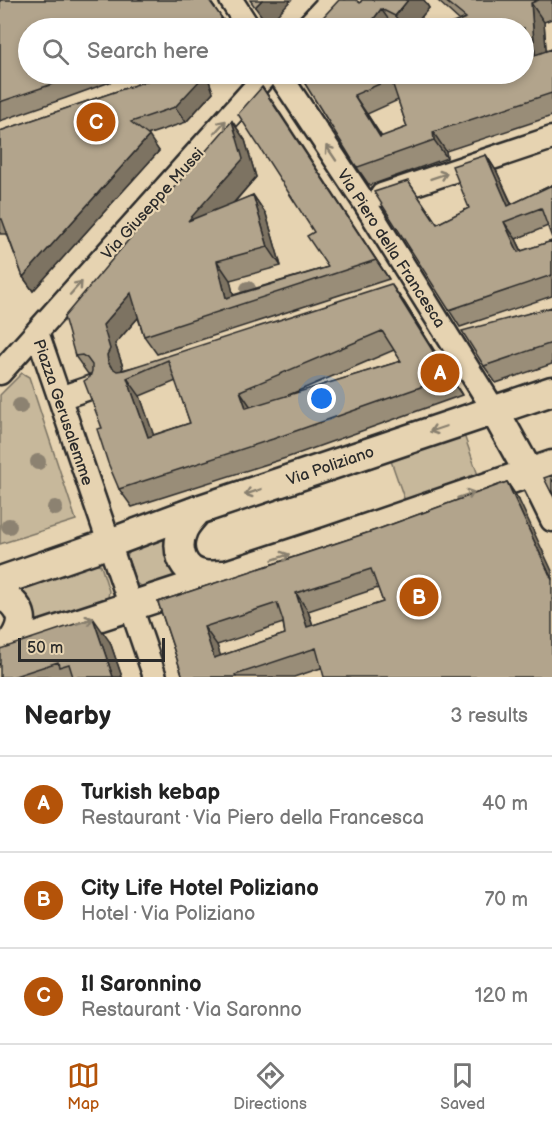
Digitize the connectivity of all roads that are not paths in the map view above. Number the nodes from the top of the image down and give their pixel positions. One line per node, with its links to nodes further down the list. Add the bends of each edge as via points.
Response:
1 (231, 0): 3 (street)
2 (332, 0): 4 (street)
3 (243, 18)
4 (315, 18)
5 (258, 84): 9 (street, Via Giuseppe Mussi, one-way to 5)
6 (286, 84): 8 (street, Via Piero della Francesca, one-way to 6)
7 (552, 138): 8 (street, one-way to 7)
8 (364, 202): 14 (street, Via Piero della Francesca, via 407,287)
9 (37, 332): 10 (street, Piazza Gerusalemme); 13 (street, Piazza Gerusalemme)
10 (0, 373)
11 (92, 387): 13 (street)
12 (552, 391): 14 (street, Via Poliziano)
13 (60, 398): 18 (street, Piazza Gerusalemme)
14 (494, 410): 15 (street, Via Piero della Francesca); 16 (street, Via Poliziano, one-way to 16)
15 (540, 469): 17 (street, Via Piero della Francesca); 19 (street, one-way to 15)
16 (198, 510): 18 (street, Via Poliziano); 19 (street, via 184,528 180,556 188,567 202,575)
17 (552, 520)
18 (110, 543): 20 (street); 22 (street, Piazza Gerusalemme)
19 (226, 575): 22 (street)
20 (0, 581)
21 (0, 593): 23 (street, via 22,617 18,635)
22 (131, 606): 23 (street, one-way to 22); 24 (street, Piazza Gerusalemme)
23 (5, 648)
24 (155, 677)

